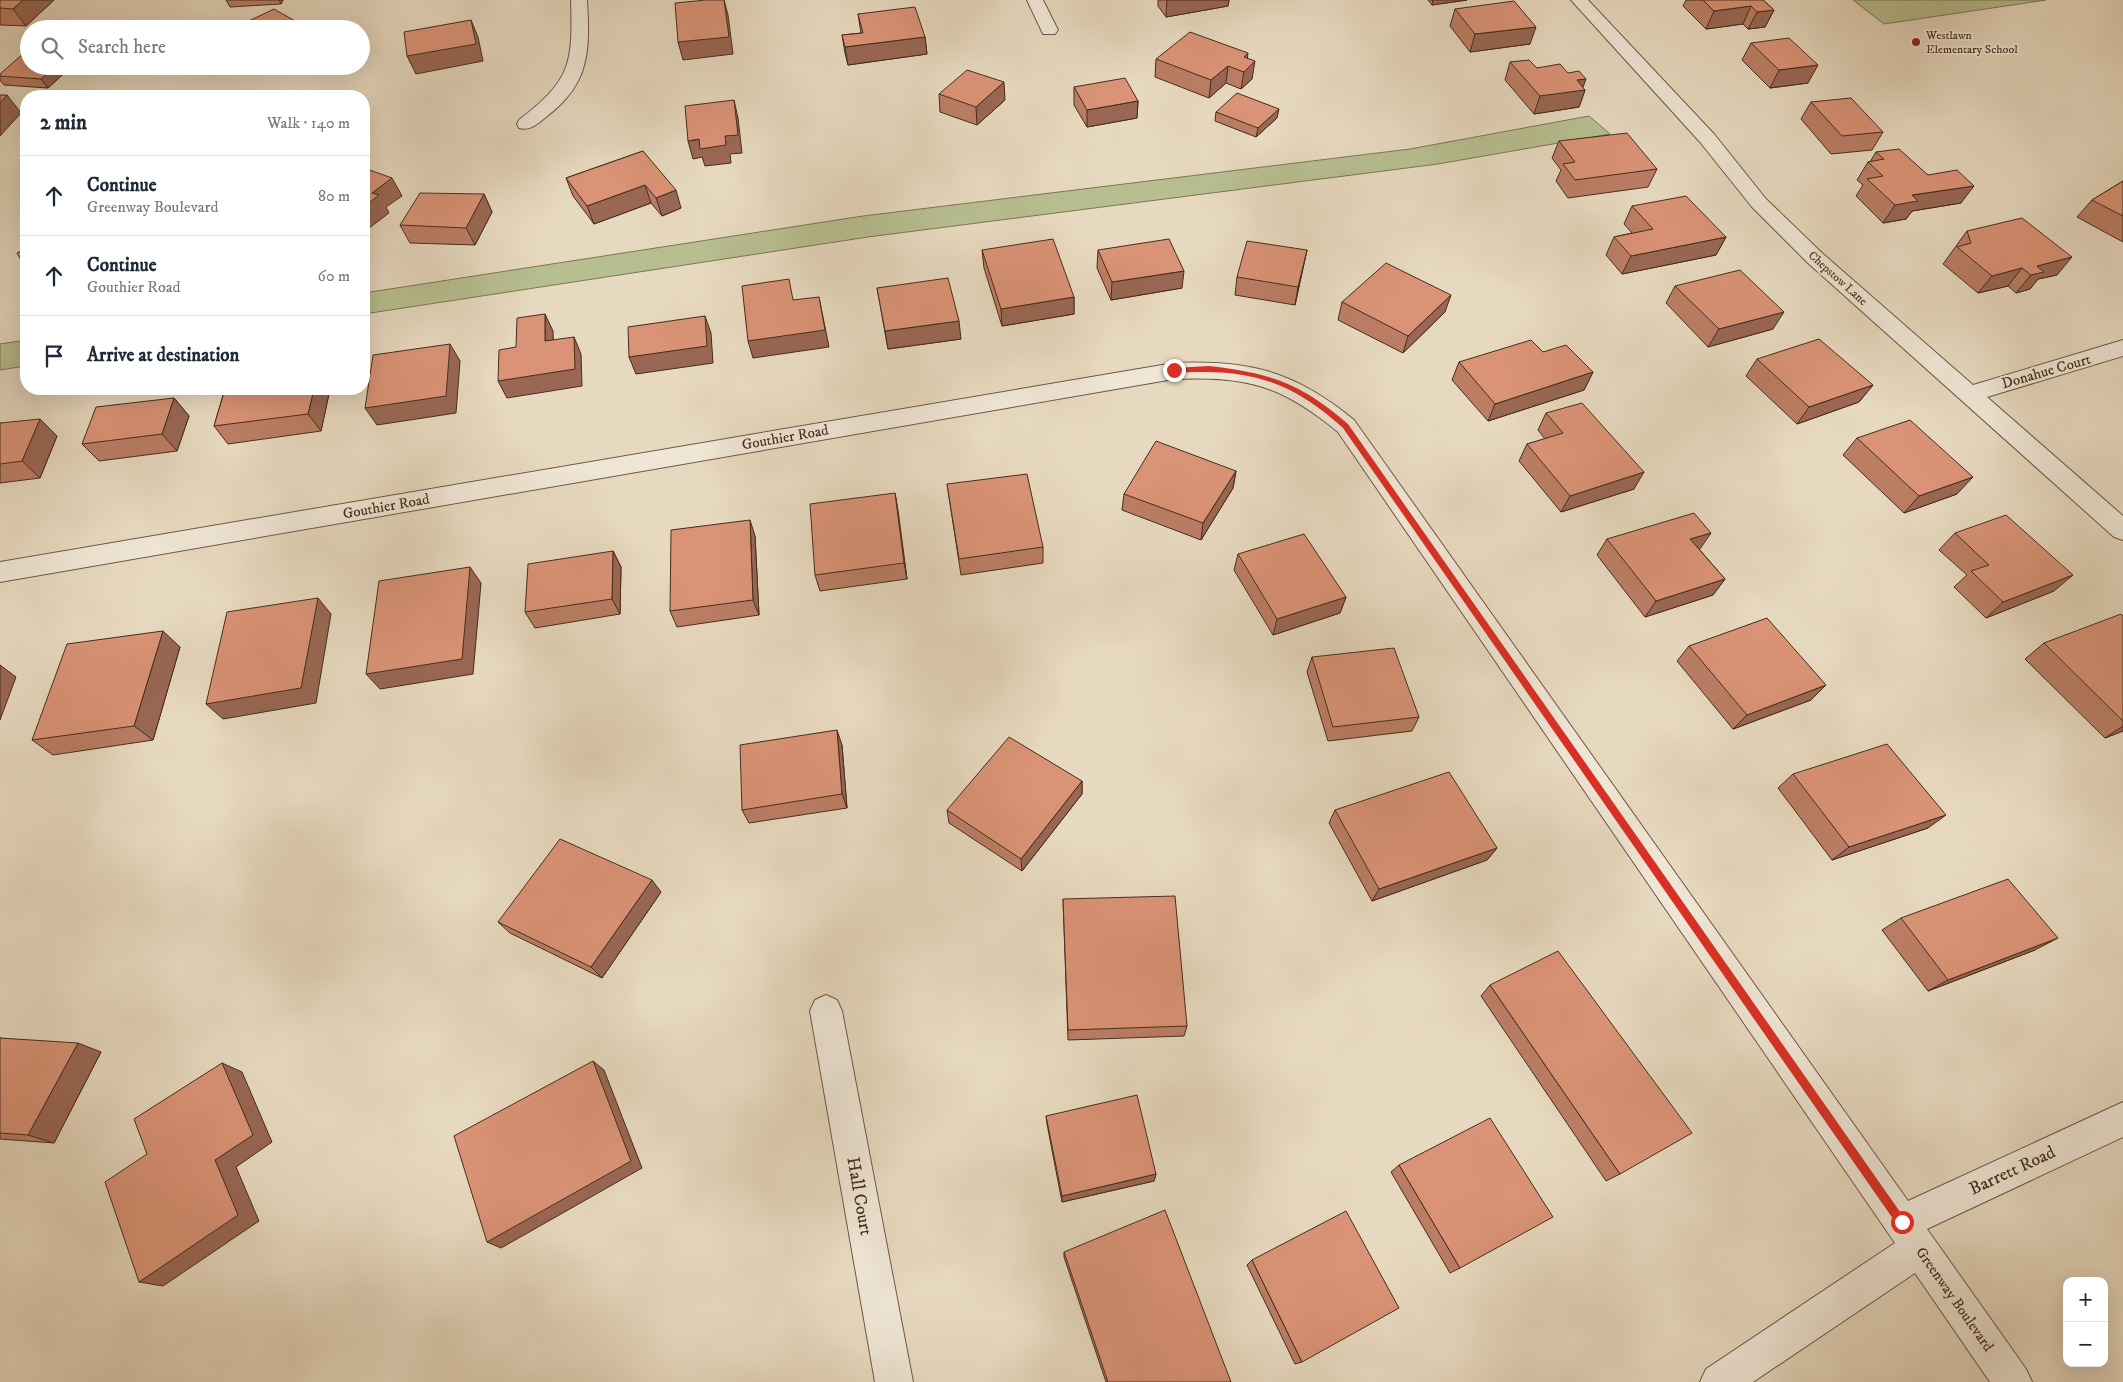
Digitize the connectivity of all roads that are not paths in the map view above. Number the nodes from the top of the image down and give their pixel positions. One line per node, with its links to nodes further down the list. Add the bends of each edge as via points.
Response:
1 (579, 0): 5 (street, via 578,67 569,86 552,105)
2 (1035, 0): 4 (street)
3 (1579, 0): 7 (street, Chepstow Lane, via 1706,138 1759,203 1815,258)
4 (1049, 30)
5 (526, 124)
6 (2123, 348): 7 (street, Donahue Court)
7 (1969, 394): 8 (street, Chepstow Lane)
8 (2123, 530)
9 (0, 572): 10 (street, Gouthier Road, via 1174,370 1209,368 1250,373 1289,386 1320,403 1346,426)
10 (1468, 601): 13 (street, Greenway Boulevard)
11 (826, 1011): 14 (street, Hall Court)
12 (2123, 1119): 13 (street, Barrett Road)
13 (1911, 1235): 15 (street, Barrett Road); 16 (street, Greenway Boulevard)
14 (894, 1382)
15 (1719, 1382)
16 (2013, 1382)

